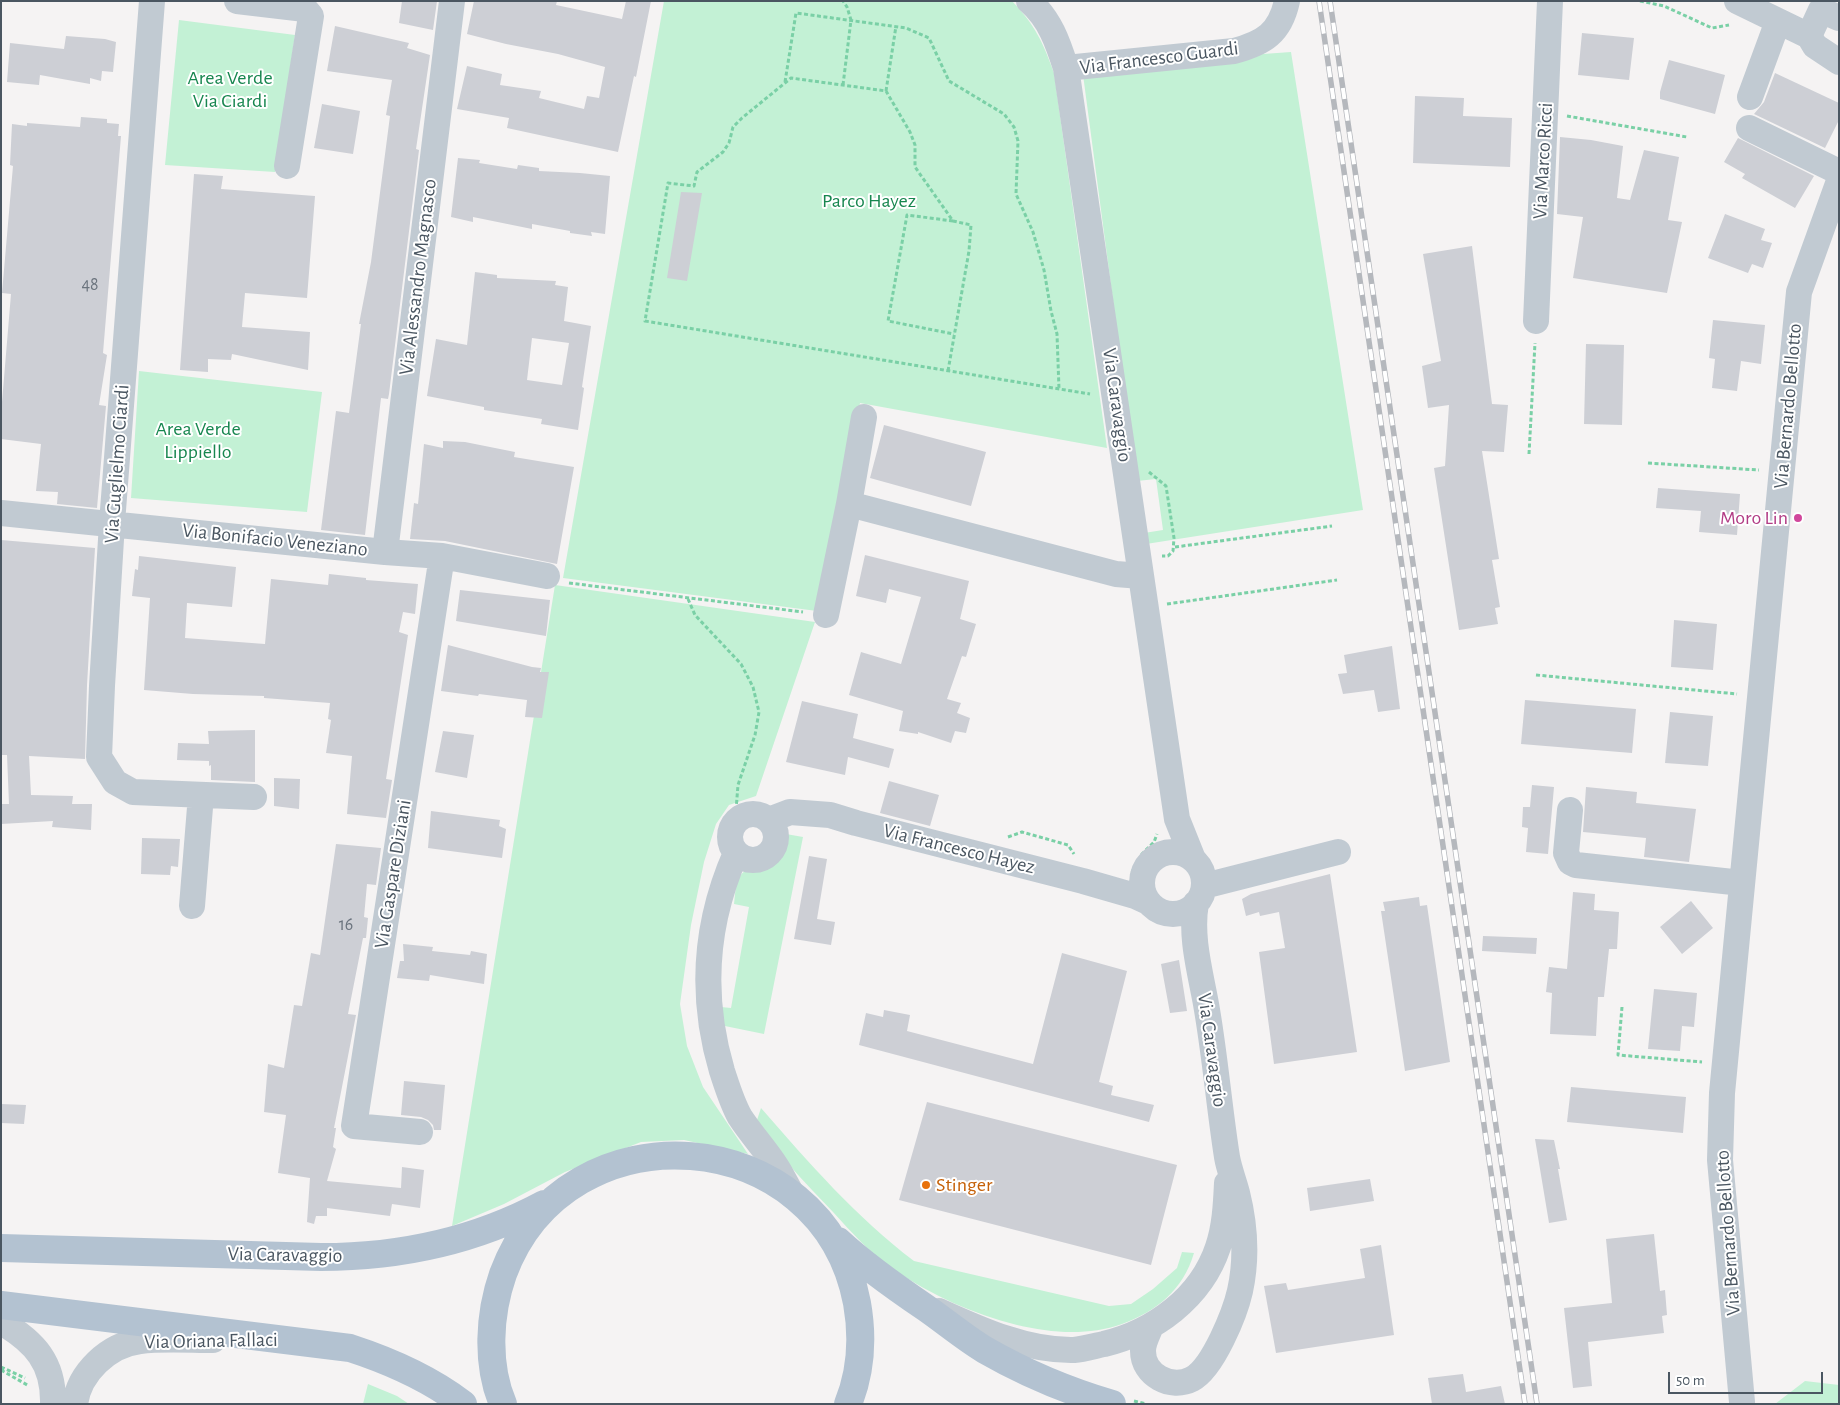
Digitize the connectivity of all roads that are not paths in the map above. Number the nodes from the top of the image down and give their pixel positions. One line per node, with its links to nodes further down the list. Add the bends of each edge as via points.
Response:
1 (152, 1): 23 (street, Via Guglielmo Ciardi)
2 (237, 1): 16 (street, via 305,9 311,16)
3 (452, 1): 24 (street, Via Alessandro Magnasco)
4 (1029, 1): 13 (street, Via Caravaggio, via 1044,16)
5 (1287, 1): 13 (street, Via Francesco Guardi, via 1274,31 1249,47)
6 (1550, 1): 19 (street, Via Marco Ricci)
7 (1738, 1): 9 (street)
8 (1839, 18): 10 (street, via 1821,10)
9 (1778, 21): 10 (street); 14 (street)
10 (1809, 36): 11 (street); 12 (street, via 1815,46)
11 (1839, 44)
12 (1839, 62)
13 (1066, 68): 27 (street, Via Caravaggio)
14 (1750, 97)
15 (1749, 128): 17 (street)
16 (288, 166)
17 (1839, 172)
18 (1839, 181): 38 (street, Via Bernardo Bellotto, via 1799,292)
19 (1536, 321)
20 (864, 417): 21 (street)
21 (849, 504): 27 (street, via 1116,574); 28 (street)
22 (1, 513): 23 (street, Via Bonifacio Veneziano)
23 (112, 523): 24 (street, Via Bonifacio Veneziano); 29 (street, Via Guglielmo Ciardi, via 100,757 115,782 133,792)
24 (385, 552): 25 (street, Via Bonifacio Veneziano)
25 (442, 556): 26 (street, Via Bonifacio Veneziano); 42 (street, Via Gaspare Diziani, via 354,1126)
26 (547, 576)
27 (1142, 576): 33 (street, Via Caravaggio)
28 (826, 615)
29 (201, 795): 30 (street, Via Guglielmo Ciardi); 41 (street)
30 (254, 797)
31 (1570, 810): 38 (street, via 1566,853 1570,862 1576,865)
32 (769, 820): 36 (street, via 748,815 735,823 730,835); 36 (street, via 776,841 769,853 756,860); 40 (street, Via Francesco Hayez, via 790,812 830,815 1083,881)
33 (1167, 822): 34 (street); 37 (street, Via Caravaggio)
34 (1164, 852): 37 (street, via 1174,851); 40 (street, via 1155,856 1143,873 1141,883)
35 (1338, 852): 39 (street)
36 (736, 853): 45 (street, via 712,933 708,997 713,1034 725,1082 740,1116 777,1167)
37 (1193, 859): 39 (street, Via Caravaggio, via 1203,876)
38 (1742, 883): 53 (street, Via Bernardo Bellotto, via 1722,1093 1720,1160)
39 (1192, 901): 40 (street, via 1165,913); 43 (street, Via Caravaggio, via 1195,941)
40 (1148, 902)
41 (192, 906)
42 (420, 1132)
43 (1228, 1160): 51 (street, Via Caravaggio, via 1224,1222 1217,1249 1196,1287 1173,1311); 51 (street, Via Caravaggio, via 1243,1220 1244,1246 1240,1290 1225,1333 1203,1370 1192,1379 1176,1382 1157,1377 1146,1366 1143,1344)
44 (559, 1196): 45 (main road, via 604,1169 655,1156 682,1155 734,1164 758,1174); 47 (main road, Via Caravaggio, via 484,1230 387,1254 321,1257); 57 (main road, via 521,1238 498,1289 491,1345 494,1373)
45 (793, 1196): 46 (main road)
46 (822, 1226): 48 (main road, via 874,1272); 58 (main road, via 841,1256 854,1288 860,1322 860,1357)
47 (1, 1248)
48 (913, 1299): 51 (street, Via Caravaggio, via 1000,1336 1060,1349 1074,1350 1118,1341); 59 (main road, via 1017,1368)
49 (1, 1305): 52 (main road)
50 (1, 1322): 54 (street, via 17,1331 40,1354 52,1382)
51 (1151, 1326)
52 (289, 1339): 55 (street, Via Oriana Fallaci, via 140,1341 125,1345 90,1369 79,1387); 56 (main road, via 350,1348 378,1357 435,1385)
53 (1742, 1402)
54 (53, 1404)
55 (75, 1404)
56 (463, 1404)
57 (503, 1404)
58 (848, 1404)
59 (1112, 1404)

